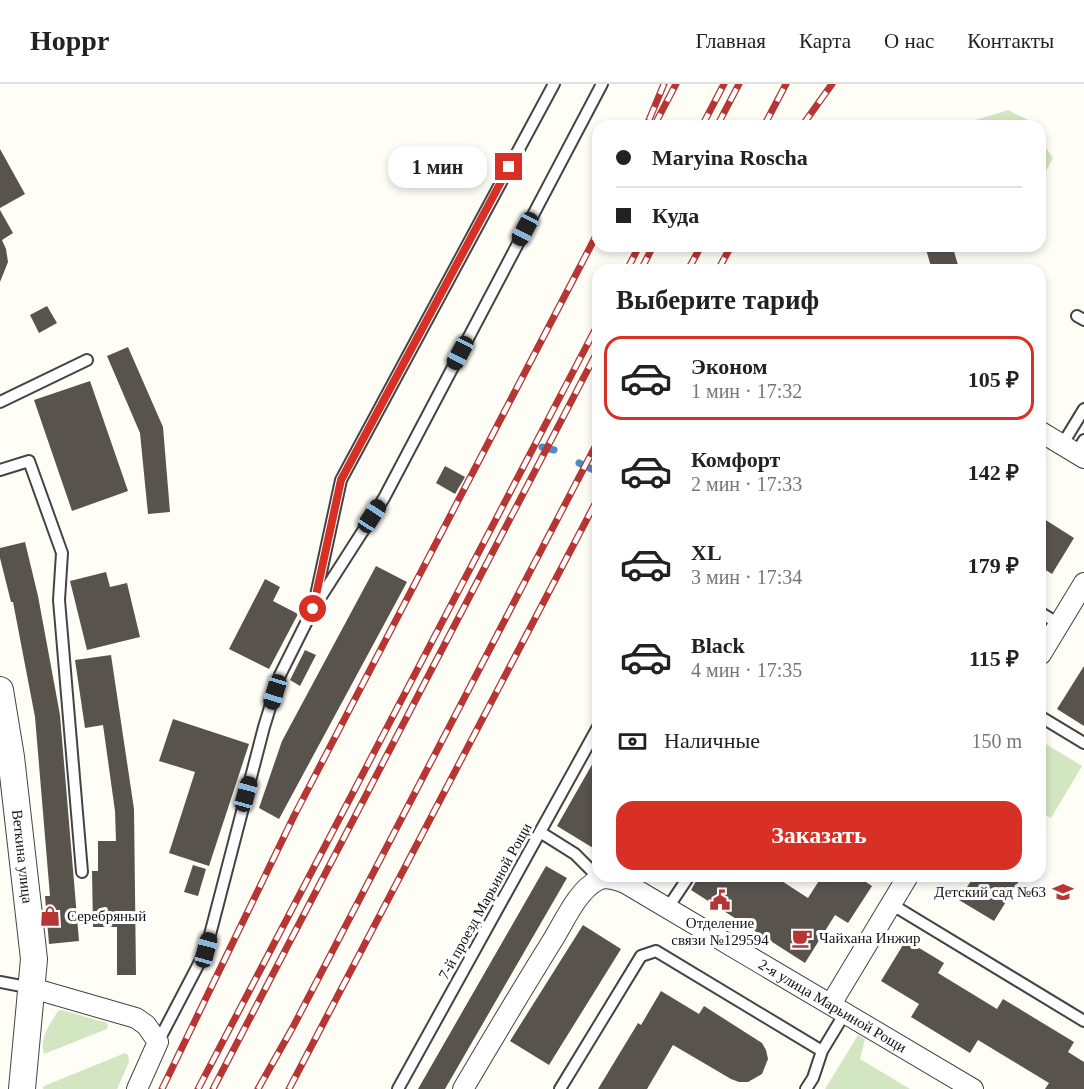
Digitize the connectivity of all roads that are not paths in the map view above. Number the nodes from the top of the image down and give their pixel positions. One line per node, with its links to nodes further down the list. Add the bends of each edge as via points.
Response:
1 (554, 84): 11 (lane, via 341,480)
2 (602, 84): 11 (lane, via 384,498)
3 (87, 360): 4 (lane)
4 (0, 402)
5 (1084, 409): 7 (lane)
6 (1046, 434): 7 (street)
7 (1076, 449)
8 (0, 470): 21 (lane, via 29,461 62,553 59,600)
9 (1084, 583): 10 (street)
10 (1078, 607): 13 (street)
11 (313, 609): 32 (lane, via 277,686 264,727 206,950)
12 (1046, 616): 13 (lane)
13 (1059, 624): 14 (street)
14 (1046, 646)
15 (0, 690): 29 (street, Веткина улица, via 34,959)
16 (1046, 720): 18 (lane)
17 (592, 738): 19 (lane, 7-й проезд Марьиной Рощи)
18 (1084, 742)
19 (540, 832): 20 (lane, via 575,854); 36 (lane, 7-й проезд Марьиной Рощи)
20 (592, 871)
21 (82, 872)
22 (596, 882): 37 (street, via 579,898)
23 (622, 882): 27 (street, 2-я улица Марьиной Рощи)
24 (685, 882): 27 (lane)
25 (904, 882): 26 (street)
26 (891, 904): 30 (street); 31 (lane)
27 (667, 909): 30 (street, 2-я улица Марьиной Рощи)
28 (0, 982): 29 (lane)
29 (32, 988): 32 (street, via 136,1018 146,1024); 34 (street, Веткина улица)
30 (838, 1009): 33 (lane); 40 (street, 2-я улица Марьиной Рощи)
31 (1084, 1021)
32 (158, 1042): 35 (street)
33 (822, 1051): 38 (lane, via 656,951 641,956); 39 (lane)
34 (22, 1089)
35 (137, 1089)
36 (398, 1089)
37 (463, 1089)
38 (560, 1089)
39 (806, 1089)
40 (973, 1089)

